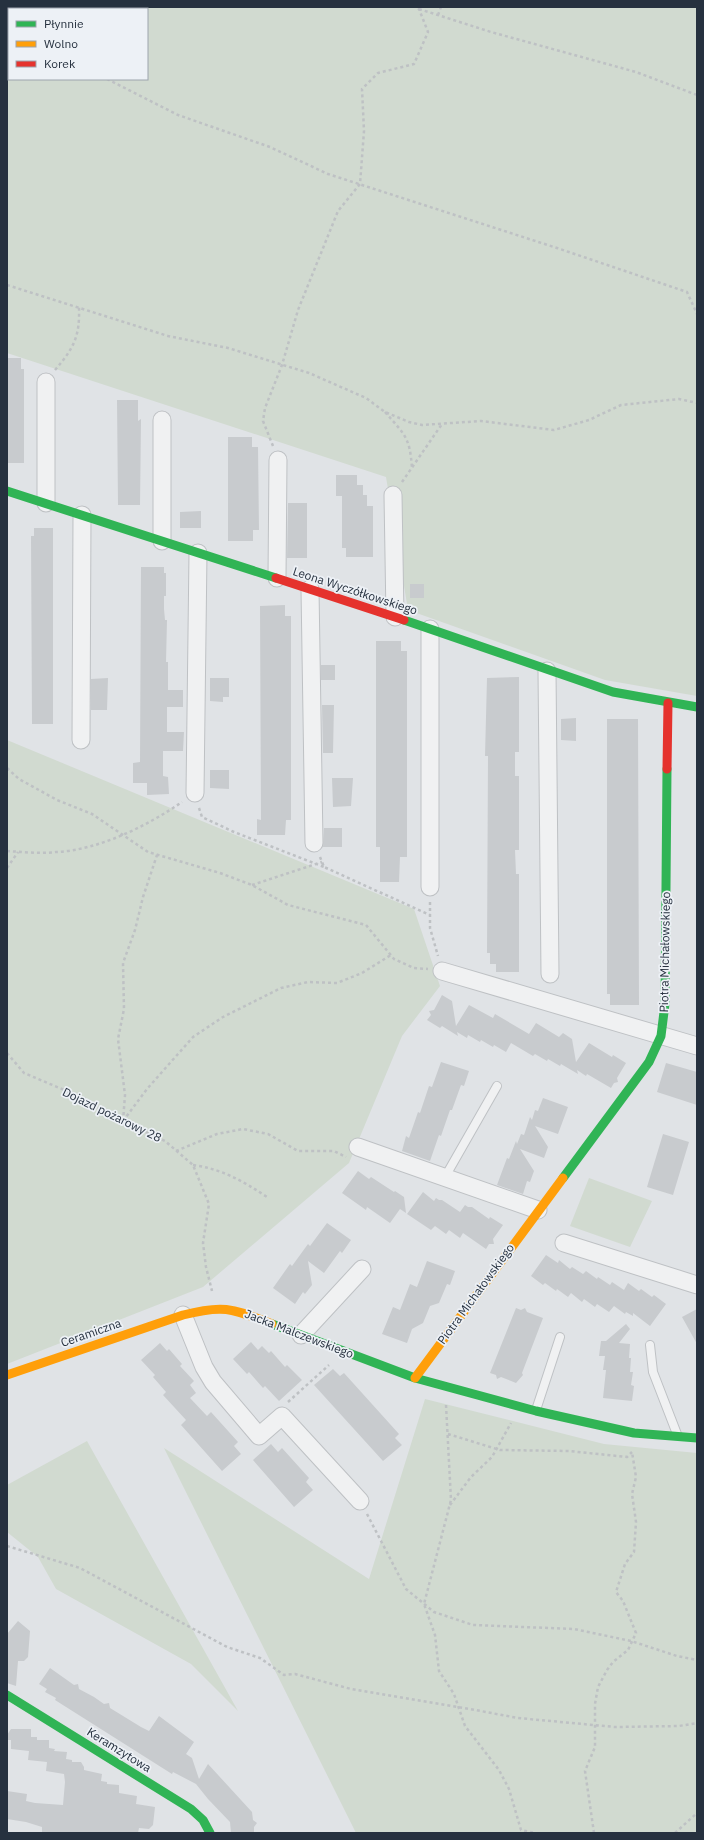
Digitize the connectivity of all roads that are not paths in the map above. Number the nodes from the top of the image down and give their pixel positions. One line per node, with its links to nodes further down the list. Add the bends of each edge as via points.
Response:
1 (46, 382): 6 (street)
2 (162, 420): 8 (street)
3 (278, 460): 10 (street)
4 (7, 491): 6 (street, Leona Wyczółkowskiego)
5 (393, 495): 12 (street)
6 (46, 503): 7 (street, Leona Wyczółkowskiego)
7 (82, 515): 8 (street, Leona Wyczółkowskiego); 17 (street)
8 (162, 541): 9 (street, Leona Wyczółkowskiego)
9 (198, 553): 10 (street, Leona Wyczółkowskiego); 18 (street)
10 (277, 578): 11 (street, Leona Wyczółkowskiego)
11 (310, 589): 12 (street, Leona Wyczółkowskiego); 19 (street)
12 (395, 617): 13 (street, Leona Wyczółkowskiego)
13 (430, 629): 14 (street, Leona Wyczółkowskiego); 20 (street)
14 (547, 671): 15 (street, Leona Wyczółkowskiego, via 613,692); 22 (street)
15 (668, 703): 16 (street, Leona Wyczółkowskiego); 23 (street, Piotra Michałowskiego, via 665,1004)
16 (697, 708)
17 (80, 740)
18 (195, 793)
19 (314, 843)
20 (430, 887)
21 (442, 971): 23 (street)
22 (550, 974)
23 (661, 1036): 24 (street); 28 (street, Piotra Michałowskiego, via 649,1062)
24 (697, 1046)
25 (497, 1086): 27 (lane)
26 (353, 1152): 27 (street)
27 (445, 1177): 28 (street)
28 (538, 1210): 37 (street, Piotra Michałowskiego)
29 (564, 1243): 31 (street)
30 (362, 1269): 33 (street)
31 (697, 1285)
32 (183, 1315): 33 (street, Jacka Malczewskiego, via 215,1307 235,1310); 36 (street, Ceramiczna); 41 (street, via 204,1367 213,1382 259,1436 282,1416)
33 (301, 1335): 37 (street, Jacka Malczewskiego)
34 (560, 1337): 38 (lane)
35 (650, 1345): 39 (lane, via 653,1372)
36 (7, 1376)
37 (415, 1378): 38 (street, Jacka Malczewskiego)
38 (536, 1411): 39 (street, Jacka Malczewskiego, via 634,1433)
39 (678, 1436): 40 (street, Jacka Malczewskiego)
40 (697, 1438)
41 (360, 1501)
42 (7, 1694): 43 (street, Keramzytowa, via 191,1809 203,1820)
43 (210, 1833)

